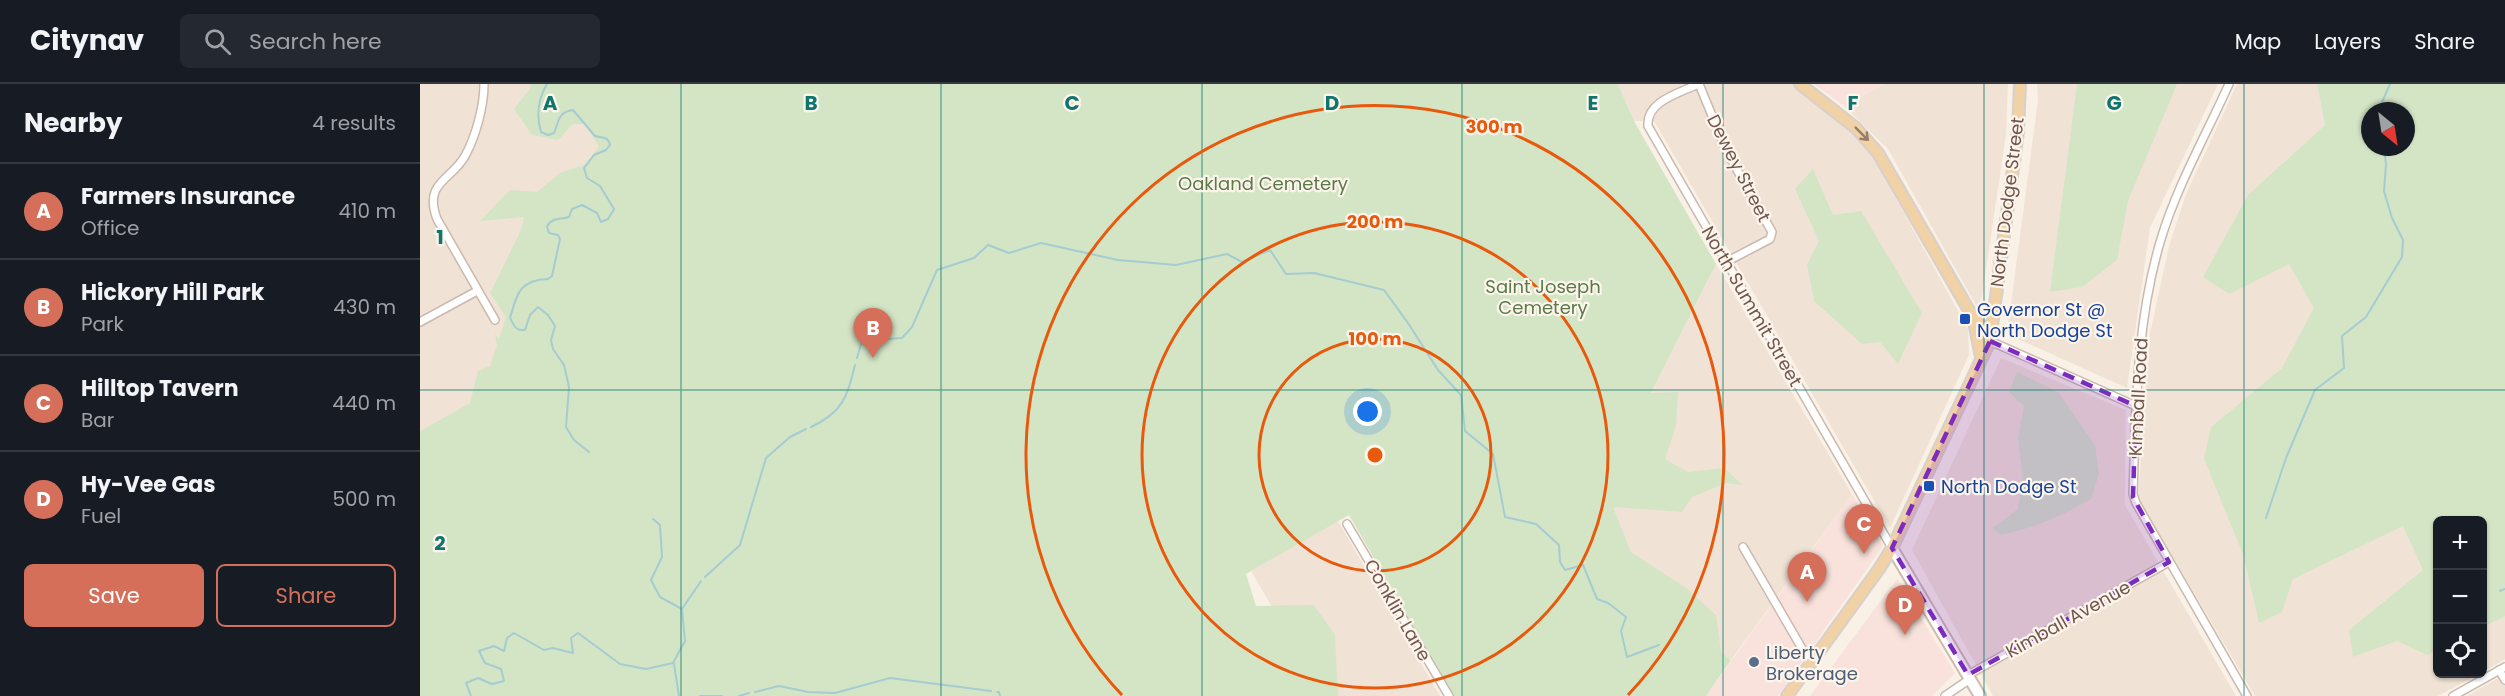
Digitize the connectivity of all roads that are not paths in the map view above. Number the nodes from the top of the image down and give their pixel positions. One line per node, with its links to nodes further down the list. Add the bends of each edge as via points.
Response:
1 (484, 84): 7 (street, via 483,103 467,153 441,181 434,197 437,219)
2 (1699, 84): 6 (street, Dewey Street, via 1727,152 1772,232 1770,238); 6 (street, North Summit Street, via 1655,106 1648,116 1648,126)
3 (1800, 84): 9 (main road, one-way to 9, via 1874,147)
4 (2020, 84): 8 (main road, North Dodge Street, via 2018,131)
5 (2229, 84): 14 (street, Kimball Road, via 2161,239 2142,322)
6 (1726, 262): 17 (street, North Summit Street)
7 (477, 291): 10 (street); 11 (street)
8 (1994, 308): 9 (main road, via 1985,317); 12 (main road, North Dodge Street)
9 (1974, 319): 12 (main road); 13 (main road)
10 (495, 320)
11 (420, 322)
12 (1990, 341): 13 (main road, North Dodge Street); 14 (street)
13 (1981, 357): 17 (main road, North Dodge Street)
14 (2136, 406): 18 (street, Kimball Road, via 2133,497)
15 (1347, 524): 23 (street, Conklin Lane)
16 (1743, 547): 19 (street)
17 (1892, 548): 19 (main road, North Dodge Street); 21 (street)
18 (2169, 562): 21 (street, Kimball Avenue); 27 (street, Kimball Road)
19 (1812, 664): 24 (main road, North Dodge Street)
20 (2502, 669): 22 (street); 28 (street)
21 (1969, 677): 25 (street, Kimball Avenue); 26 (street)
22 (2505, 680)
23 (1449, 696)
24 (1787, 696)
25 (1945, 696)
26 (1980, 696)
27 (2247, 696)
28 (2453, 696)

